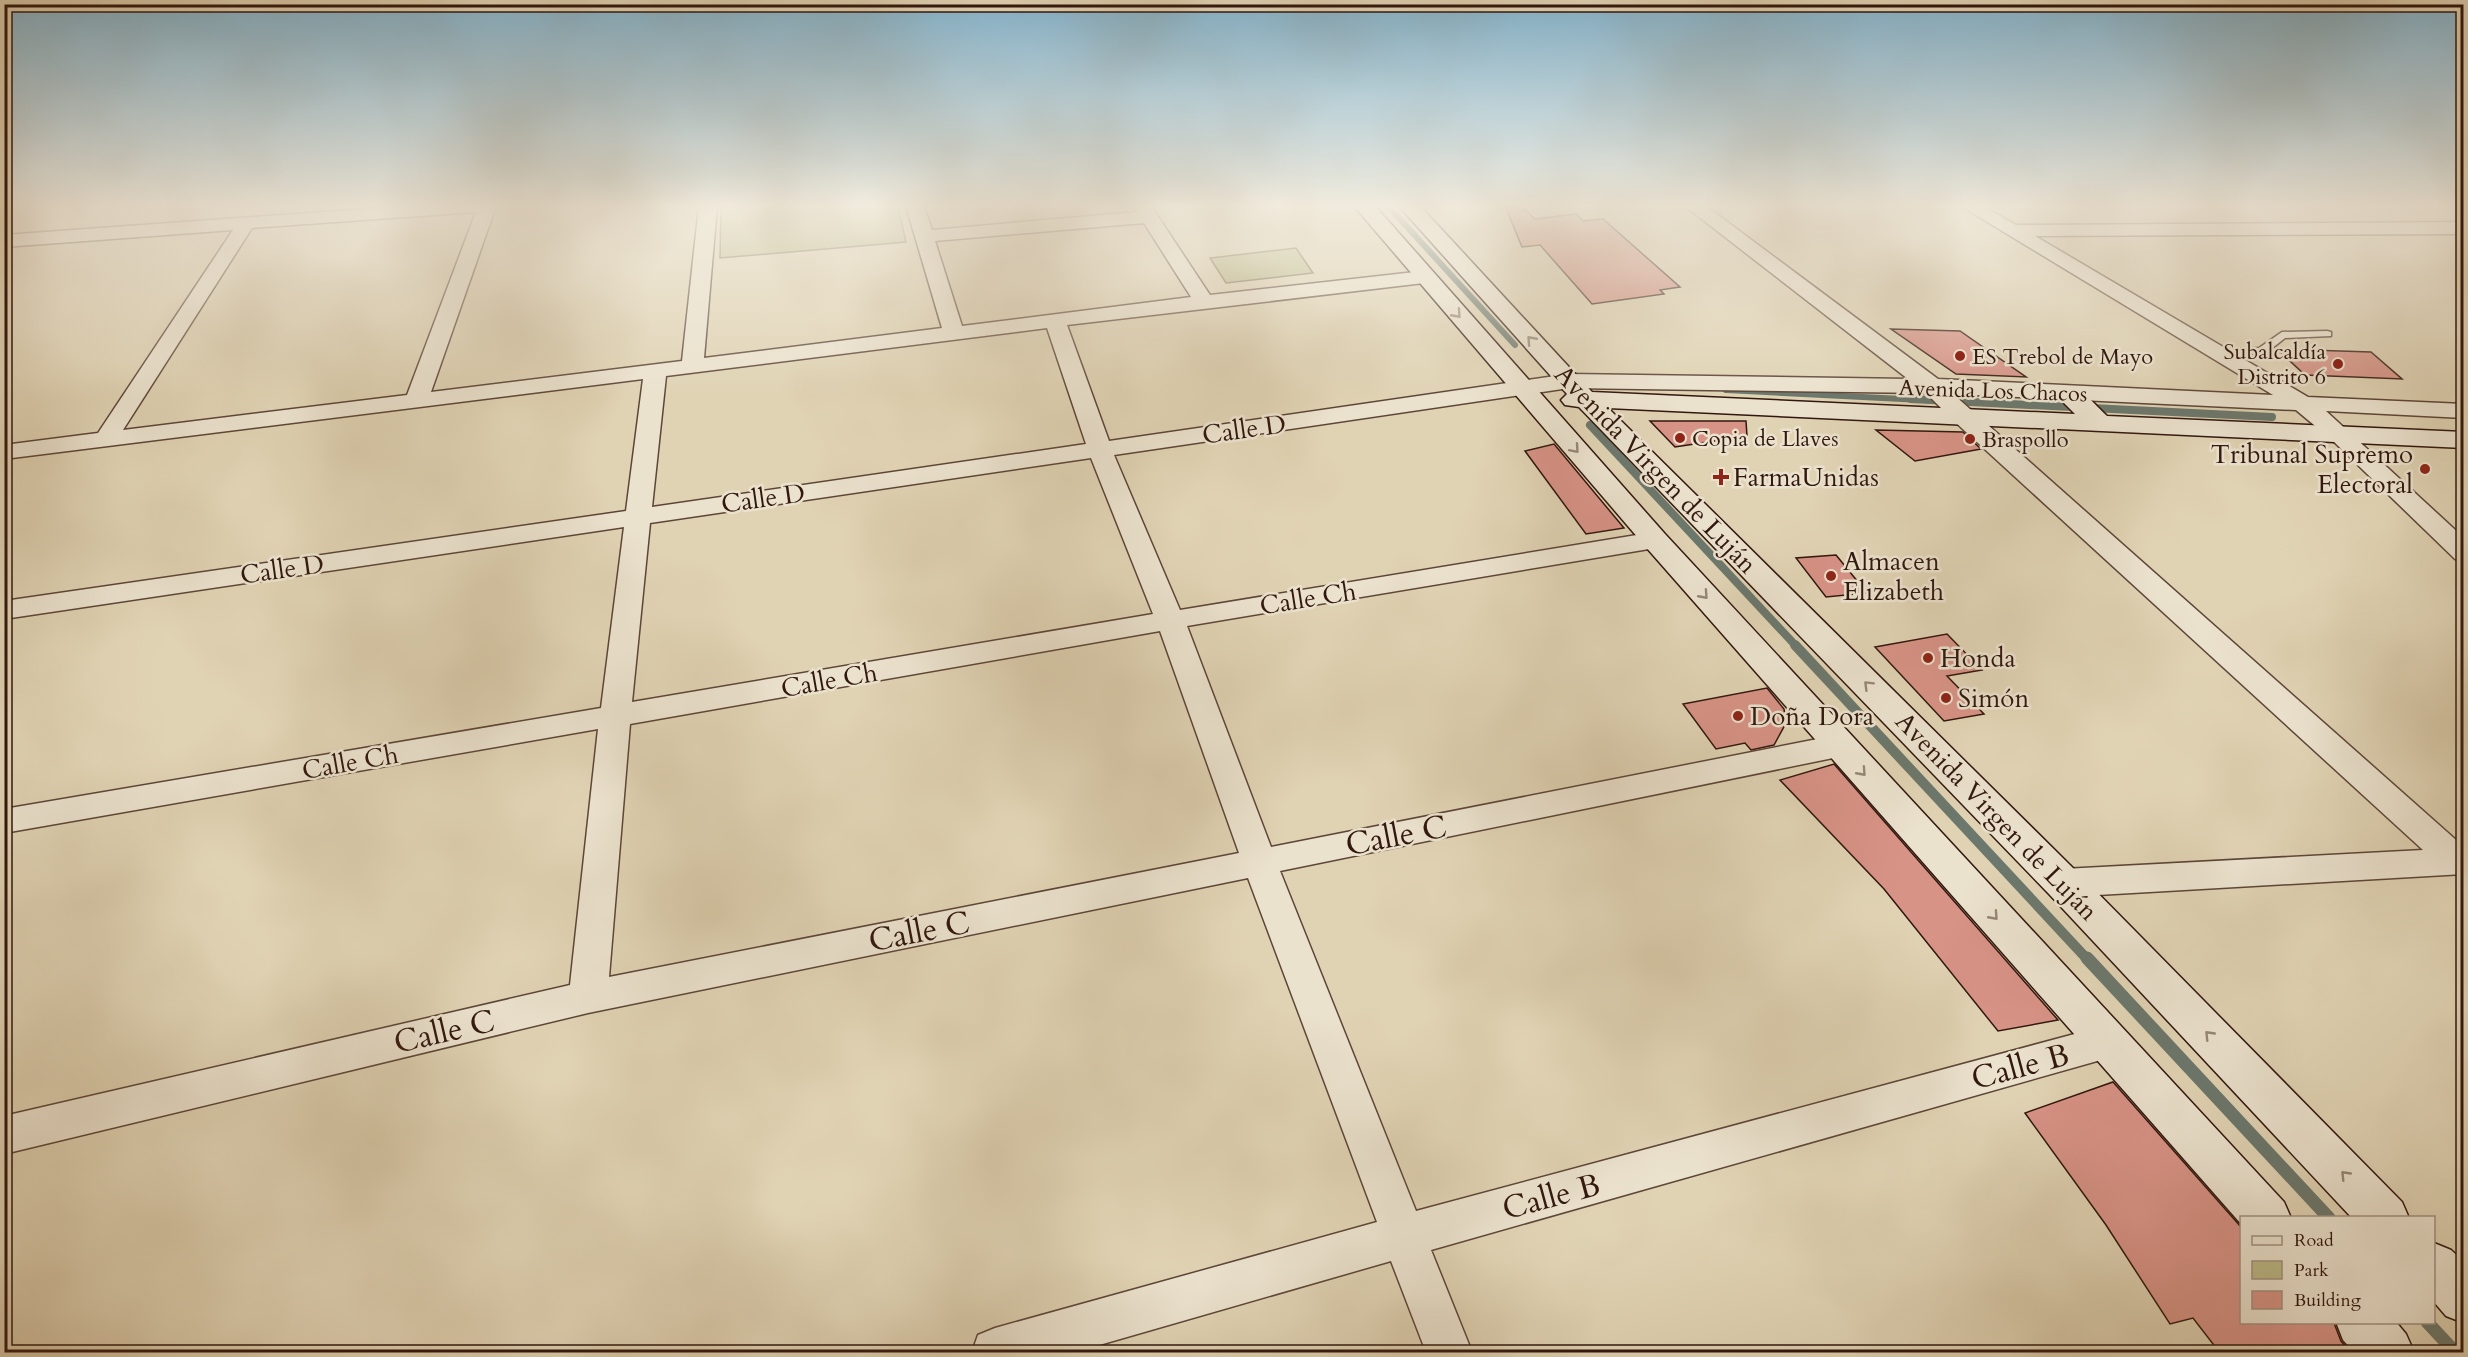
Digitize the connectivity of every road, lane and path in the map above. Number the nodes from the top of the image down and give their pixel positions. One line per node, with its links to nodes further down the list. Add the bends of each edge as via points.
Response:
1 (216, 269): 27 (street)
2 (463, 269): 21 (street)
3 (702, 269): 16 (street)
4 (935, 269): 13 (street)
5 (1182, 269): 11 (street)
6 (1418, 269): 10 (main road, Avenida Virgen de Luján)
7 (1467, 269): 18 (main road, Avenida Virgen de Luján, one-way to 7)
8 (1777, 269): 19 (street)
9 (2079, 269): 15 (street)
10 (1424, 277): 11 (street); 20 (main road, Avenida Virgen de Luján, one-way to 20)
11 (1204, 303): 12 (street)
12 (1055, 321): 13 (street); 29 (street)
13 (954, 333): 16 (street)
14 (2327, 334): 15 (lane, via 2282,334 2262,351)
15 (2219, 353): 22 (street)
16 (693, 367): 17 (street)
17 (655, 372): 21 (street); 31 (street)
18 (1577, 390): 19 (street, Avenida Los Chacos); 20 (main road, Avenida Los Chacos); 25 (main road, Avenida Los Chacos); 41 (main road, Avenida Virgen de Luján, one-way to 18)
19 (1936, 390): 23 (street, Avenida Los Chacos); 25 (street)
20 (1529, 396): 29 (street, Calle D); 32 (main road, Avenida Virgen de Luján, one-way to 32)
21 (416, 401): 27 (street)
22 (2302, 403): 23 (street, Avenida Los Chacos); 24 (street, Avenida Los Chacos); 26 (street)
23 (2083, 407): 25 (main road, Avenida Los Chacos); 26 (main road, Avenida Los Chacos)
24 (2463, 411)
25 (1959, 413): 39 (street)
26 (2340, 435): 28 (main road, Avenida Los Chacos); 33 (street)
27 (105, 440): 30 (street)
28 (2463, 440)
29 (1100, 450): 31 (street, Calle D); 35 (street)
30 (4, 452)
31 (639, 516): 34 (street, Calle D); 36 (street)
32 (1655, 540): 35 (street, Calle Ch); 37 (main road, Avenida Virgen de Luján, one-way to 37)
33 (2463, 553)
34 (4, 610)
35 (1170, 620): 36 (street, Calle Ch); 40 (street)
36 (615, 717): 38 (street, Calle Ch); 42 (street)
37 (1838, 746): 40 (street, Calle C); 43 (main road, Avenida Virgen de Luján, one-way to 43)
38 (4, 821)
39 (2461, 861): 41 (street)
40 (1259, 862): 42 (street, Calle C); 47 (street)
41 (2063, 883): 46 (main road, Avenida Virgen de Luján, one-way to 41)
42 (588, 998): 44 (street, Calle C)
43 (2108, 1042): 45 (main road, Avenida Virgen de Luján); 47 (street, Calle B)
44 (4, 1135)
45 (2265, 1216)
46 (2383, 1216)
47 (1404, 1236): 51 (street, Calle B); 52 (street)
48 (2435, 1269): 49 (main road)
49 (2463, 1298)
50 (2362, 1324): 53 (main road)
51 (995, 1353)
52 (1449, 1353)
53 (2388, 1353)

